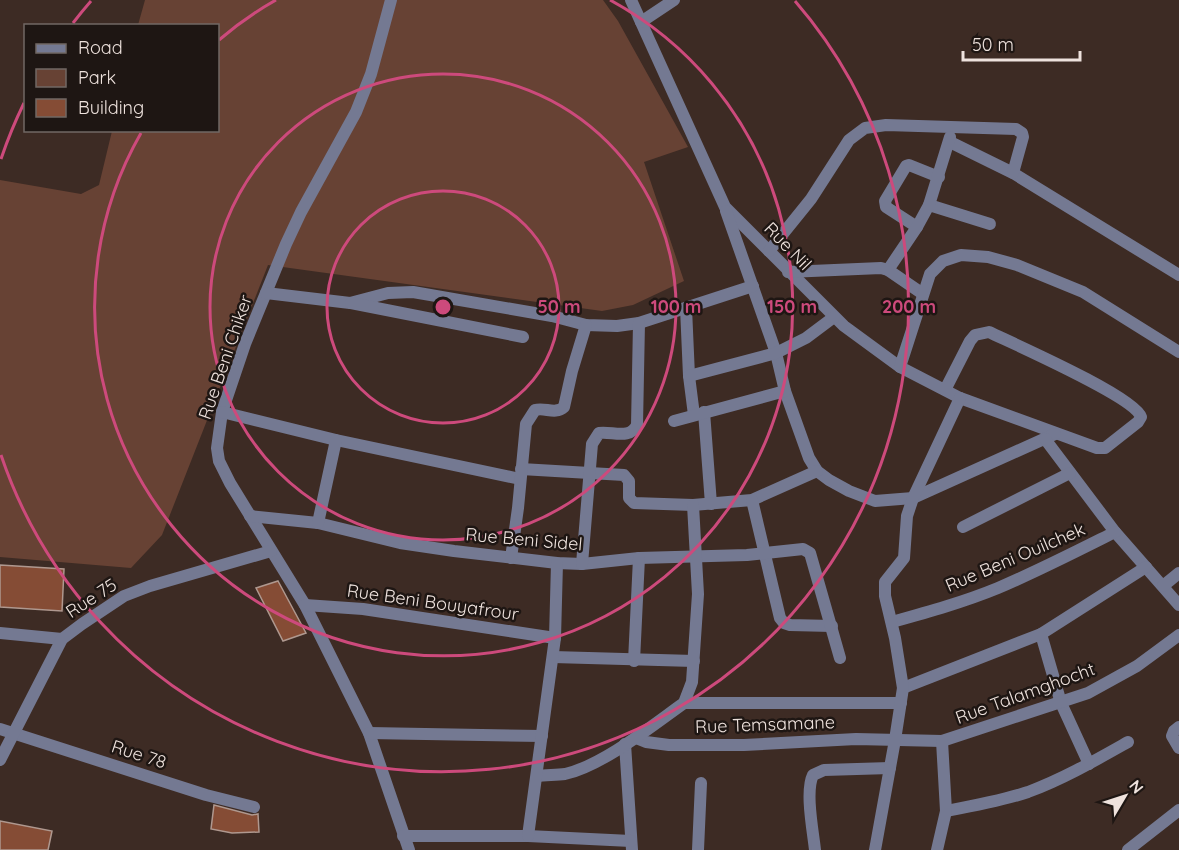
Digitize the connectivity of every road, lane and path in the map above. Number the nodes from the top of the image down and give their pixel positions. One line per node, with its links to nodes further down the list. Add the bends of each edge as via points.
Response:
1 (390, 0): 18 (street, Rue Beni Chiker, via 371,74 356,112 301,212)
2 (631, 0): 4 (street, Rue Nil)
3 (674, 0): 4 (street)
4 (640, 22): 10 (street, Rue Nil)
5 (951, 125): 6 (street); 7 (street, via 1019,130 1023,137); 13 (street, via 874,126 857,133)
6 (950, 142): 7 (street); 8 (street)
7 (1013, 173): 16 (street)
8 (939, 177): 9 (street); 12 (street, via 906,166 885,201 886,207)
9 (929, 205): 11 (street); 12 (street)
10 (725, 207): 13 (street, Rue Nil); 17 (street)
11 (990, 224)
12 (917, 227): 14 (street)
13 (769, 251): 15 (street, Rue Nil)
14 (888, 270): 15 (street, via 870,267); 19 (street)
15 (788, 272): 22 (street, Rue Nil)
16 (1179, 275)
17 (753, 286): 21 (street); 27 (street)
18 (266, 293): 20 (street); 33 (street, Rue Beni Chiker)
19 (923, 294): 26 (street, via 930,274 943,261 961,255 988,257 1083,292); 28 (street)
20 (350, 303): 24 (street, via 388,293 412,292); 25 (street)
21 (686, 308): 23 (street); 29 (street)
22 (834, 317): 27 (street, via 806,338); 28 (street, Rue Nil)
23 (639, 323): 24 (street); 41 (street, via 637,424 628,434 597,435)
24 (586, 325): 40 (street, via 564,407 558,411 535,410 528,420)
25 (523, 337)
26 (1179, 352)
27 (776, 353): 29 (street); 31 (street)
28 (900, 366): 30 (street, Rue Nil)
29 (688, 376): 34 (street)
30 (945, 390): 32 (street, Rue Nil); 36 (street, Rue Nil, via 969,341 975,335 989,332 1112,393 1141,417 1101,449)
31 (785, 391): 34 (street); 38 (street)
32 (960, 398): 36 (street, Rue Nil); 42 (street)
33 (222, 412): 37 (street); 46 (street, Rue Beni Chiker, via 219,461)
34 (699, 414): 35 (street); 44 (street)
35 (674, 421)
36 (1050, 436): 39 (street); 42 (street)
37 (336, 440): 40 (street); 47 (street)
38 (817, 471): 42 (street, via 865,498); 43 (street)
39 (1070, 473): 48 (street); 49 (street)
40 (520, 474): 41 (street); 53 (street)
41 (588, 474): 45 (street, via 624,475 629,481 629,498 634,503); 56 (street)
42 (913, 498): 62 (street, via 905,528 904,558 885,582)
43 (752, 500): 44 (street); 51 (street)
44 (711, 504): 45 (street)
45 (693, 505): 52 (street)
46 (250, 516): 47 (street, Rue Beni Sidel); 50 (street, Rue Beni Chiker)
47 (318, 523): 53 (street, Rue Beni Sidel, via 400,543)
48 (963, 527)
49 (1116, 532): 57 (street); 62 (street, Rue Beni Ouilchek, via 997,588)
50 (271, 551): 60 (street, Rue Beni Chiker); 68 (street, Rue 75, via 124,596)
51 (764, 553): 52 (street, Rue Beni Sidel); 63 (street, via 778,613 784,623); 63 (street, Rue Beni Sidel, via 798,549 810,553)
52 (698, 557): 54 (street, Rue Beni Sidel); 72 (street)
53 (511, 558): 55 (street, Rue Beni Sidel)
54 (639, 558): 56 (street, Rue Beni Sidel); 71 (street)
55 (557, 563): 56 (street, Rue Beni Sidel); 67 (street)
56 (582, 564)
57 (1146, 567): 59 (street); 65 (street)
58 (1179, 573): 59 (street)
59 (1163, 586): 61 (street)
60 (305, 605): 67 (street, Rue Beni Bouyafrour, via 363,609); 80 (street, Rue Beni Chiker)
61 (1179, 605)
62 (892, 622): 73 (street)
63 (832, 626): 70 (street)
64 (0, 633): 68 (street)
65 (1041, 634): 73 (street); 76 (street)
66 (1179, 635): 76 (street, Rue Talamghocht, via 1137,666 1089,693)
67 (555, 638): 69 (street)
68 (62, 639): 79 (street, Rue 75)
69 (553, 657): 71 (street); 81 (street)
70 (840, 658)
71 (634, 661): 72 (street)
72 (694, 661): 74 (street)
73 (903, 688): 75 (street)
74 (684, 703): 75 (street); 83 (street)
75 (902, 703): 82 (street)
76 (1061, 703): 84 (street, Rue Talamghocht); 88 (street)
77 (1179, 727): 86 (street, via 1172,736)
78 (0, 729): 79 (street, Rue 78)
79 (13, 732): 87 (street, Rue 75); 92 (street, Rue 78)
80 (369, 733): 81 (street); 95 (street, Rue Beni Chiker)
81 (542, 736): 90 (street)
82 (896, 740): 83 (street, Rue Temsamane, via 744,745); 84 (street, Rue Talamghocht); 89 (street)
83 (630, 741): 90 (street, via 576,770); 97 (street)
84 (942, 741): 93 (street)
85 (1128, 742): 88 (street)
86 (1179, 748)
87 (0, 760)
88 (1089, 764): 93 (street, via 1002,800)
89 (890, 768): 100 (street, via 816,772 811,781); 101 (street)
90 (537, 776): 96 (street)
91 (701, 783): 99 (street)
92 (254, 807)
93 (946, 811): 102 (street)
94 (1177, 816): 103 (street)
95 (403, 836): 96 (street); 98 (street, Rue Beni Chiker)
96 (528, 836): 97 (street)
97 (632, 845)
98 (409, 850)
99 (698, 850)
100 (815, 850)
101 (874, 850)
102 (934, 850)
103 (1128, 850)

